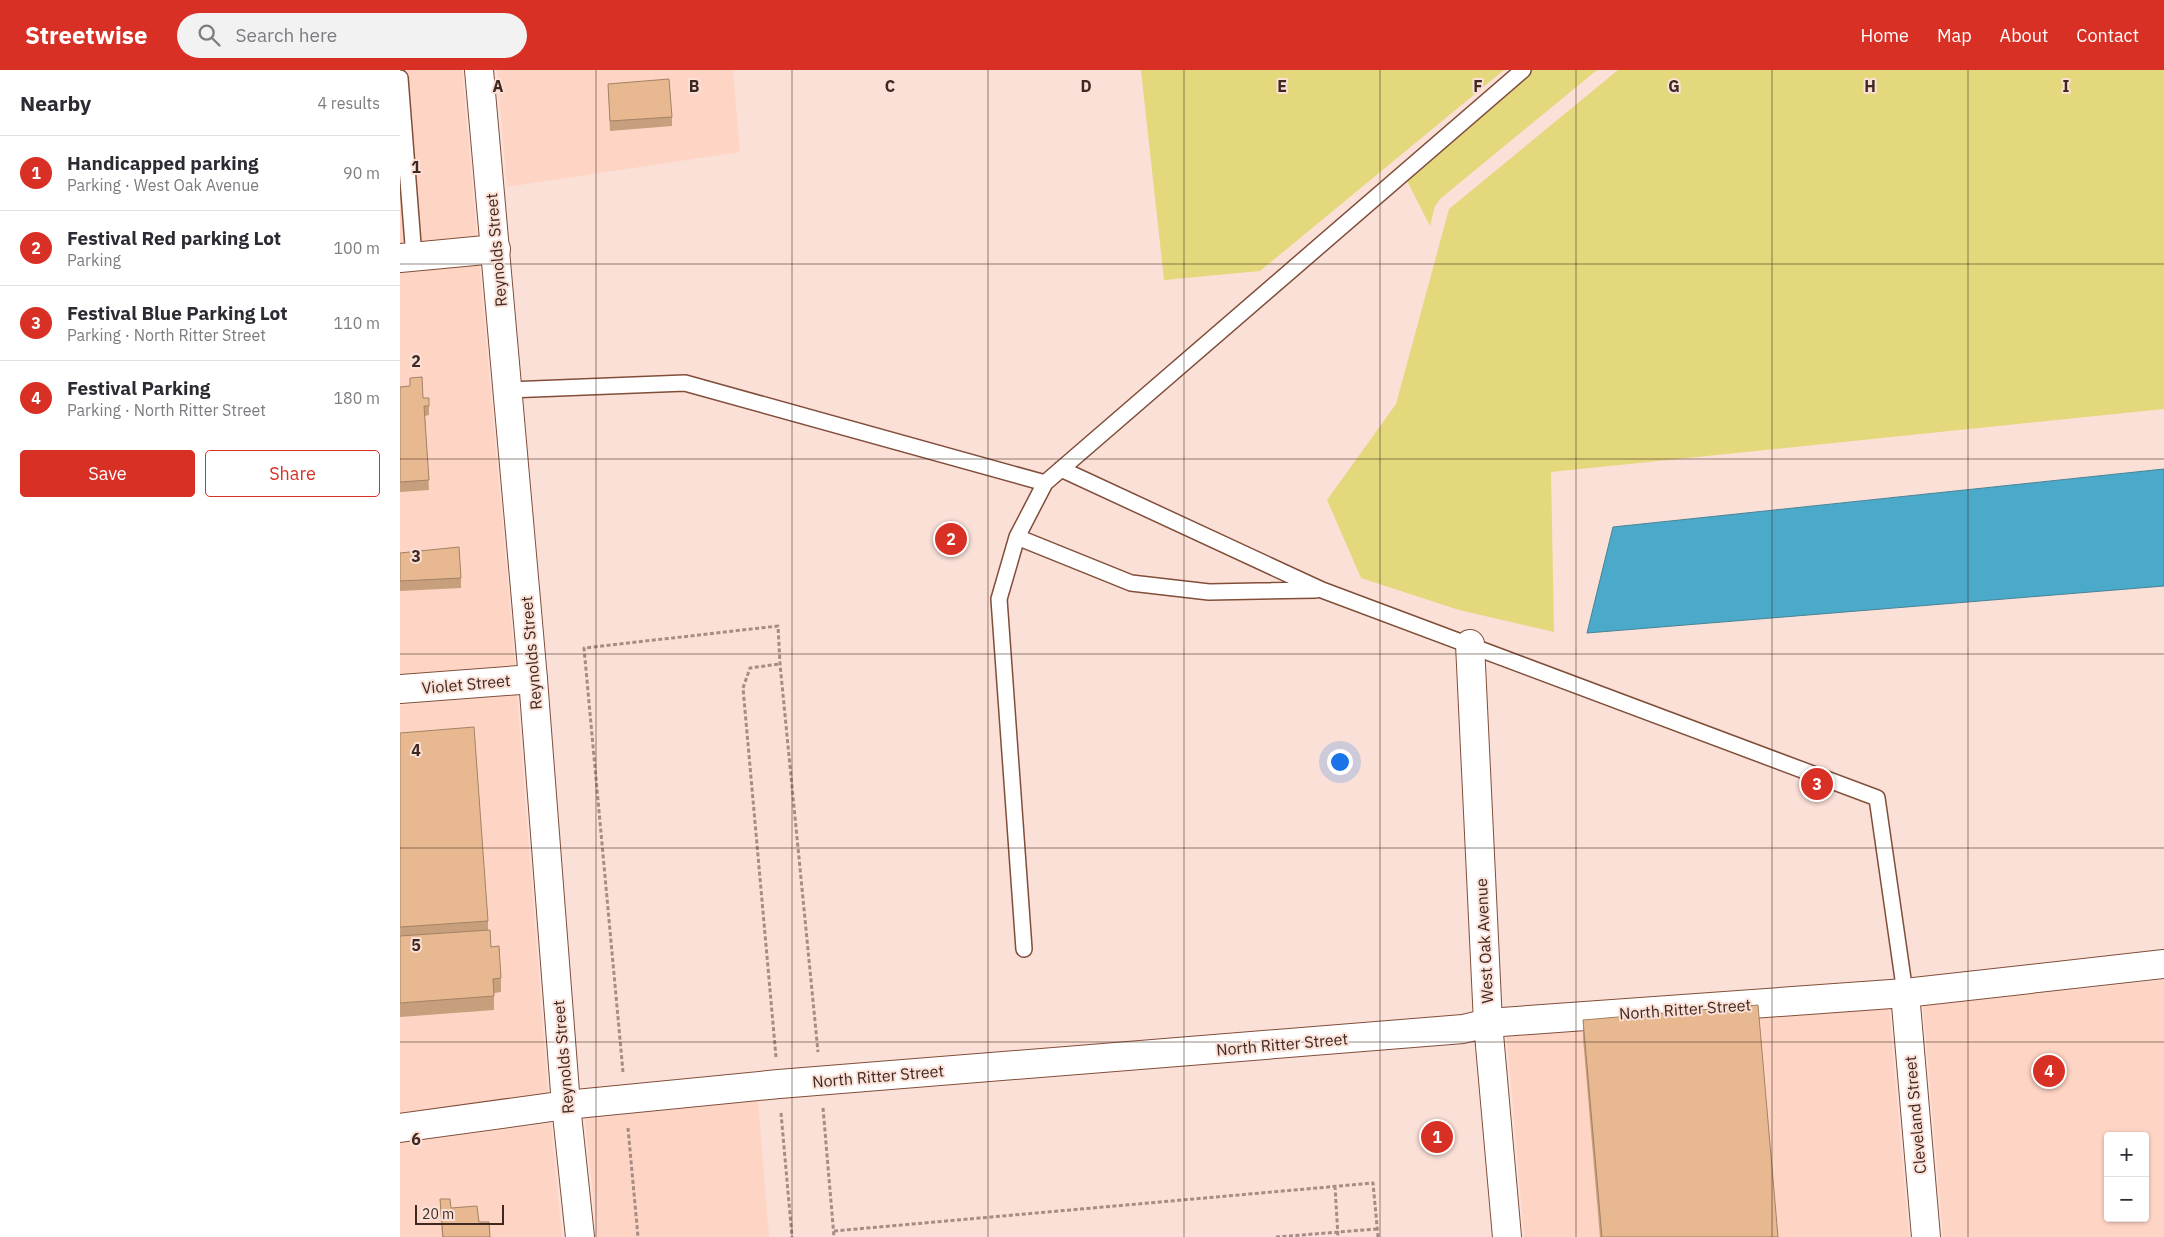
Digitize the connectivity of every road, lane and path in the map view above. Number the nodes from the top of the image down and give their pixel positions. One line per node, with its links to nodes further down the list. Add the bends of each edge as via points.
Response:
1 (479, 70): 4 (street, Reynolds Street)
2 (1523, 70): 7 (lane)
3 (400, 78): 5 (lane)
4 (496, 249): 5 (street); 6 (street, Reynolds Street)
5 (407, 257)
6 (508, 390): 8 (lane, via 685,383); 13 (street, Reynolds Street)
7 (1061, 469): 8 (lane); 10 (lane)
8 (1045, 483): 9 (lane)
9 (1017, 537): 10 (lane, via 1131,583 1209,592); 15 (lane, via 999,600)
10 (1322, 590): 11 (lane)
11 (1470, 644): 17 (lane, via 1877,798); 18 (street, West Oak Avenue)
12 (780, 664): 19 (path); 20 (path, via 750,668 743,688); 21 (path, via 778,626 584,648)
13 (533, 679): 14 (street, Violet Street); 22 (street, Reynolds Street)
14 (400, 689)
15 (1024, 949)
16 (2164, 964): 17 (street, North Ritter Street)
17 (1905, 993): 18 (street, North Ritter Street); 36 (street, Cleveland Street)
18 (1488, 1023): 19 (street, North Ritter Street, via 1453,1030); 35 (street, West Oak Avenue)
19 (820, 1081): 20 (street, North Ritter Street); 26 (path)
20 (778, 1084): 21 (street, North Ritter Street); 30 (path)
21 (625, 1099): 22 (street, North Ritter Street); 29 (path)
22 (566, 1105): 23 (street, North Ritter Street); 28 (street, Reynolds Street)
23 (400, 1128)
24 (1335, 1186): 25 (path, via 1373,1183); 26 (path); 27 (path)
25 (1377, 1229): 27 (path); 34 (path)
26 (834, 1232): 31 (path)
27 (1338, 1232): 32 (path); 33 (path)
28 (580, 1237)
29 (638, 1237)
30 (792, 1237)
31 (834, 1237)
32 (1276, 1237)
33 (1338, 1237)
34 (1378, 1237)
35 (1507, 1237)
36 (1926, 1237)

